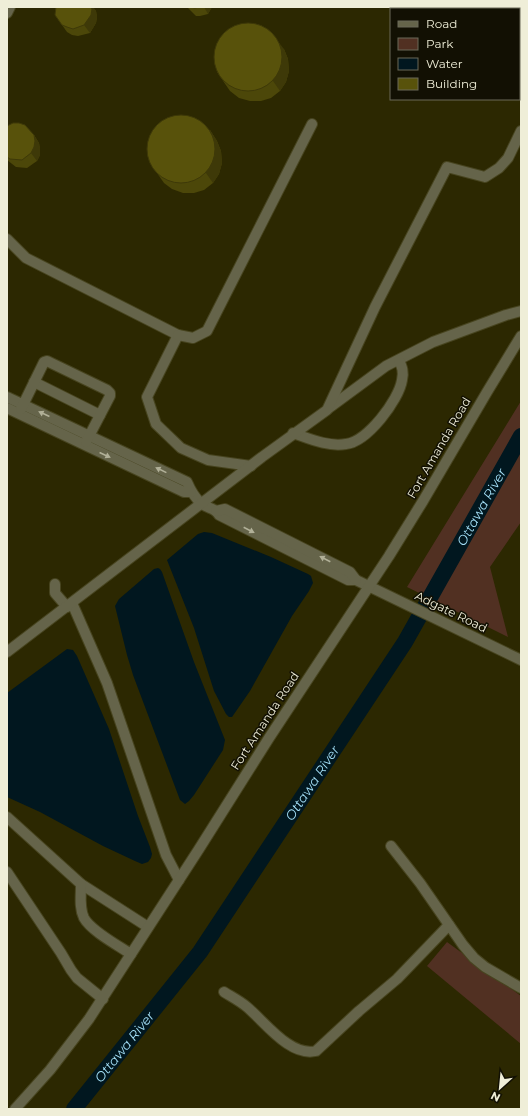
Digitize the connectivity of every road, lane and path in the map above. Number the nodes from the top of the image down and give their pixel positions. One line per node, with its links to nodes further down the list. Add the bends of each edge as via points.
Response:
1 (10, 7): 2 (street)
2 (7, 13)
3 (312, 124): 7 (street, via 207,331 193,338)
4 (521, 131): 14 (street, via 508,158 485,177 447,167 375,307)
5 (7, 238): 7 (street, via 26,258)
6 (521, 311): 9 (street, via 506,314 433,342)
7 (178, 335): 20 (street, via 147,397 156,424 181,448 208,460)
8 (521, 336): 24 (street, Fort Amanda Road)
9 (398, 360): 14 (street, via 386,366); 17 (street, via 403,369 402,382 391,405 374,428 362,438 338,445)
10 (34, 382): 12 (street); 16 (street); 16 (street, via 44,362 48,361 107,390 110,396)
11 (7, 397): 12 (street)
12 (23, 404): 15 (street); 18 (street, one-way to 12)
13 (7, 408): 15 (street)
14 (327, 410): 17 (street)
15 (20, 414): 19 (street)
16 (100, 415): 18 (street)
17 (293, 434): 20 (street)
18 (90, 435): 19 (street); 21 (street, one-way to 18, via 186,482)
19 (84, 445): 21 (street, one-way to 21, via 184,492)
20 (251, 466): 22 (street)
21 (191, 492): 22 (street)
22 (201, 504): 24 (street, Adgate Road, via 348,580 356,580); 25 (street)
23 (55, 584): 25 (street, via 55,592)
24 (369, 587): 27 (street, Adgate Road); 31 (street, Fort Amanda Road, via 268,738)
25 (69, 605): 26 (street); 31 (street, via 107,683 166,855)
26 (8, 649)
27 (521, 660)
28 (7, 818): 32 (street)
29 (391, 846): 33 (street)
30 (7, 872): 38 (street, via 77,978)
31 (179, 880): 34 (street, Fort Amanda Road)
32 (81, 884): 34 (street); 35 (street, via 85,919 96,931)
33 (449, 925): 36 (street, via 474,958); 37 (street, via 397,979 316,1051 309,1053 298,1050 273,1032 243,1004)
34 (148, 927): 35 (street, Fort Amanda Road)
35 (131, 954): 38 (street, Fort Amanda Road)
36 (521, 988)
37 (224, 992)
38 (102, 998): 39 (street, Fort Amanda Road, via 50,1070)
39 (15, 1109)

